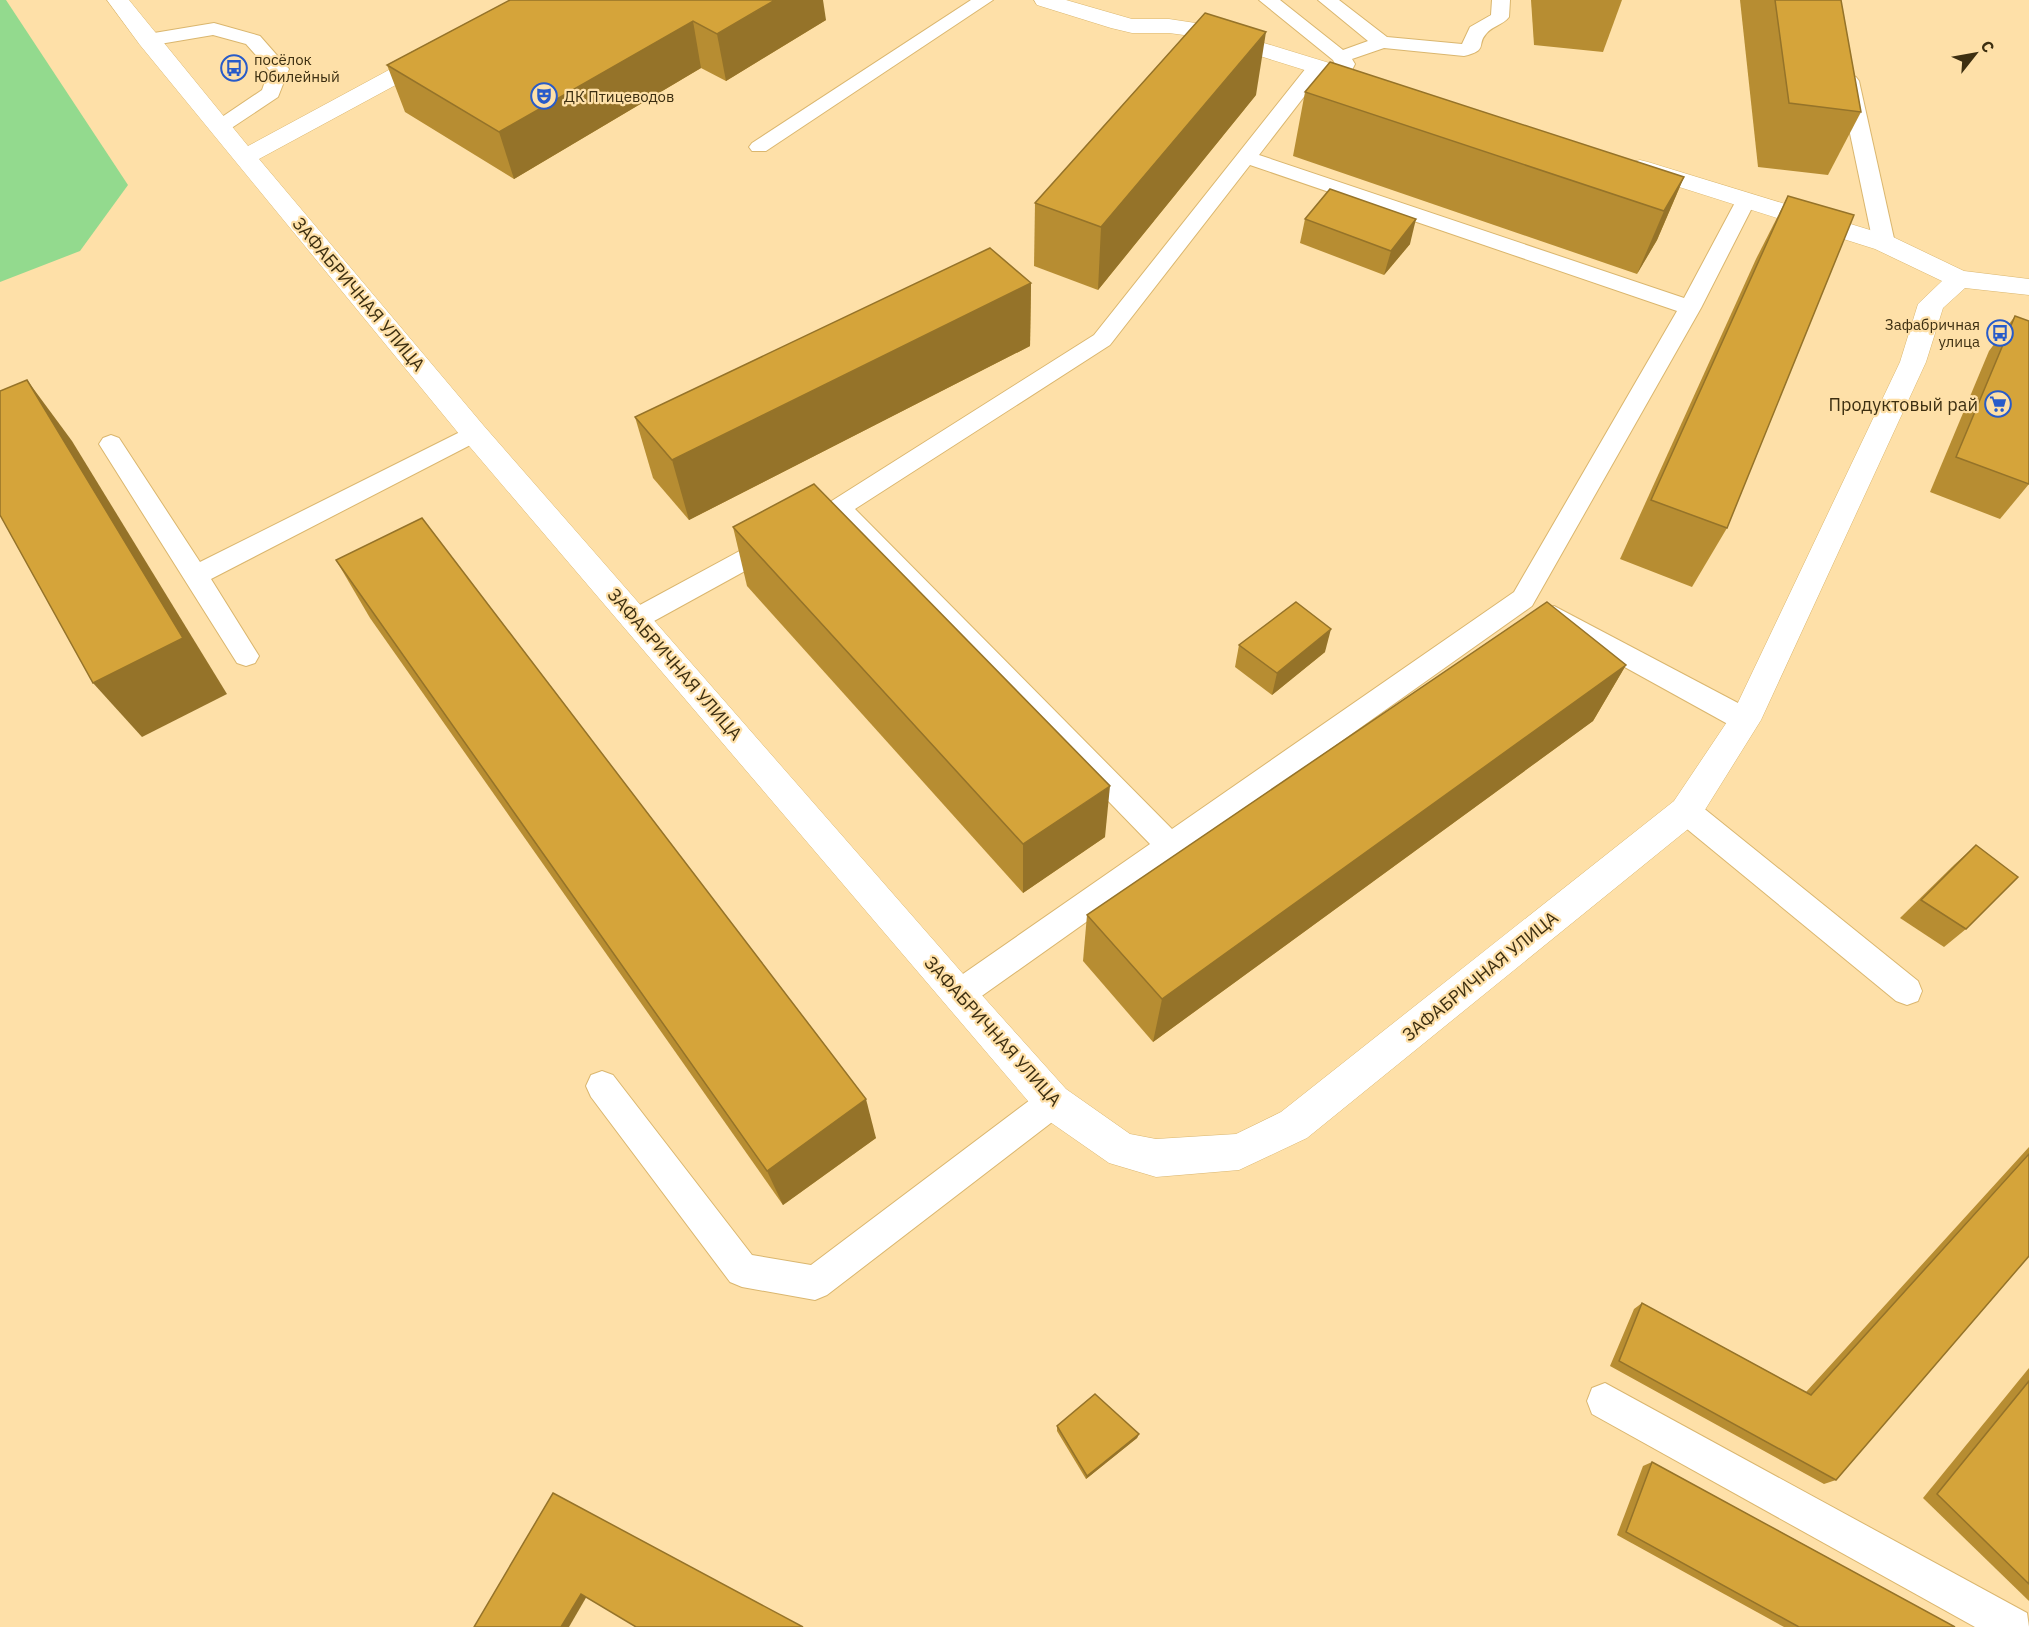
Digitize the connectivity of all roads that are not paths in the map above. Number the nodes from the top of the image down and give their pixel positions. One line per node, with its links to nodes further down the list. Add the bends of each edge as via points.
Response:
1 (118, 0): 7 (street, ЗАФАБРИЧНАЯ УЛИЦА)
2 (984, 0): 15 (lane)
3 (1045, 0): 12 (street, via 1111,22 1202,31)
4 (1268, 0): 11 (lane)
5 (1328, 0): 8 (lane)
6 (1501, 0): 8 (lane, via 1500,17 1477,31 1471,49)
7 (148, 40): 14 (street, ЗАФАБРИЧНАЯ УЛИЦА); 14 (lane, via 214,29 253,40 279,69 271,93)
8 (1382, 42): 11 (lane)
9 (452, 45): 16 (street)
10 (1844, 58): 20 (lane)
11 (1341, 66): 12 (street); 13 (street)
12 (1317, 67): 17 (lane)
13 (1386, 88)
14 (220, 127): 16 (street, ЗАФАБРИЧНАЯ УЛИЦА)
15 (759, 147)
16 (246, 157): 24 (street, ЗАФАБРИЧНАЯ УЛИЦА)
17 (1246, 157): 23 (lane); 26 (lane, via 1102,340)
18 (1622, 162): 19 (street)
19 (1746, 200): 20 (street); 23 (lane)
20 (1884, 243): 21 (street)
21 (1959, 279): 22 (street); 31 (street, ЗАФАБРИЧНАЯ УЛИЦА, via 1931,304 1913,362)
22 (2029, 287)
23 (1690, 308): 28 (lane)
24 (474, 434): 27 (lane); 29 (street, ЗАФАБРИЧНАЯ УЛИЦА)
25 (111, 444): 27 (lane)
26 (838, 508): 29 (lane); 33 (lane)
27 (195, 576): 30 (lane)
28 (1523, 599): 31 (lane); 33 (lane)
29 (636, 619): 35 (street, ЗАФАБРИЧНАЯ УЛИЦА)
30 (246, 656)
31 (1745, 720): 32 (street, ЗАФАБРИЧНАЯ УЛИЦА)
32 (1686, 811): 34 (lane); 37 (street, ЗАФАБРИЧНАЯ УЛИЦА, via 1294,1125 1239,1152 1156,1158 1122,1150)
33 (1170, 846): 35 (lane)
34 (1907, 992)
35 (958, 995): 37 (street, ЗАФАБРИЧНАЯ УЛИЦА)
36 (602, 1086): 37 (lane, via 742,1270 815,1283)
37 (1053, 1101)
38 (1605, 1401): 39 (lane)
39 (2013, 1627)

